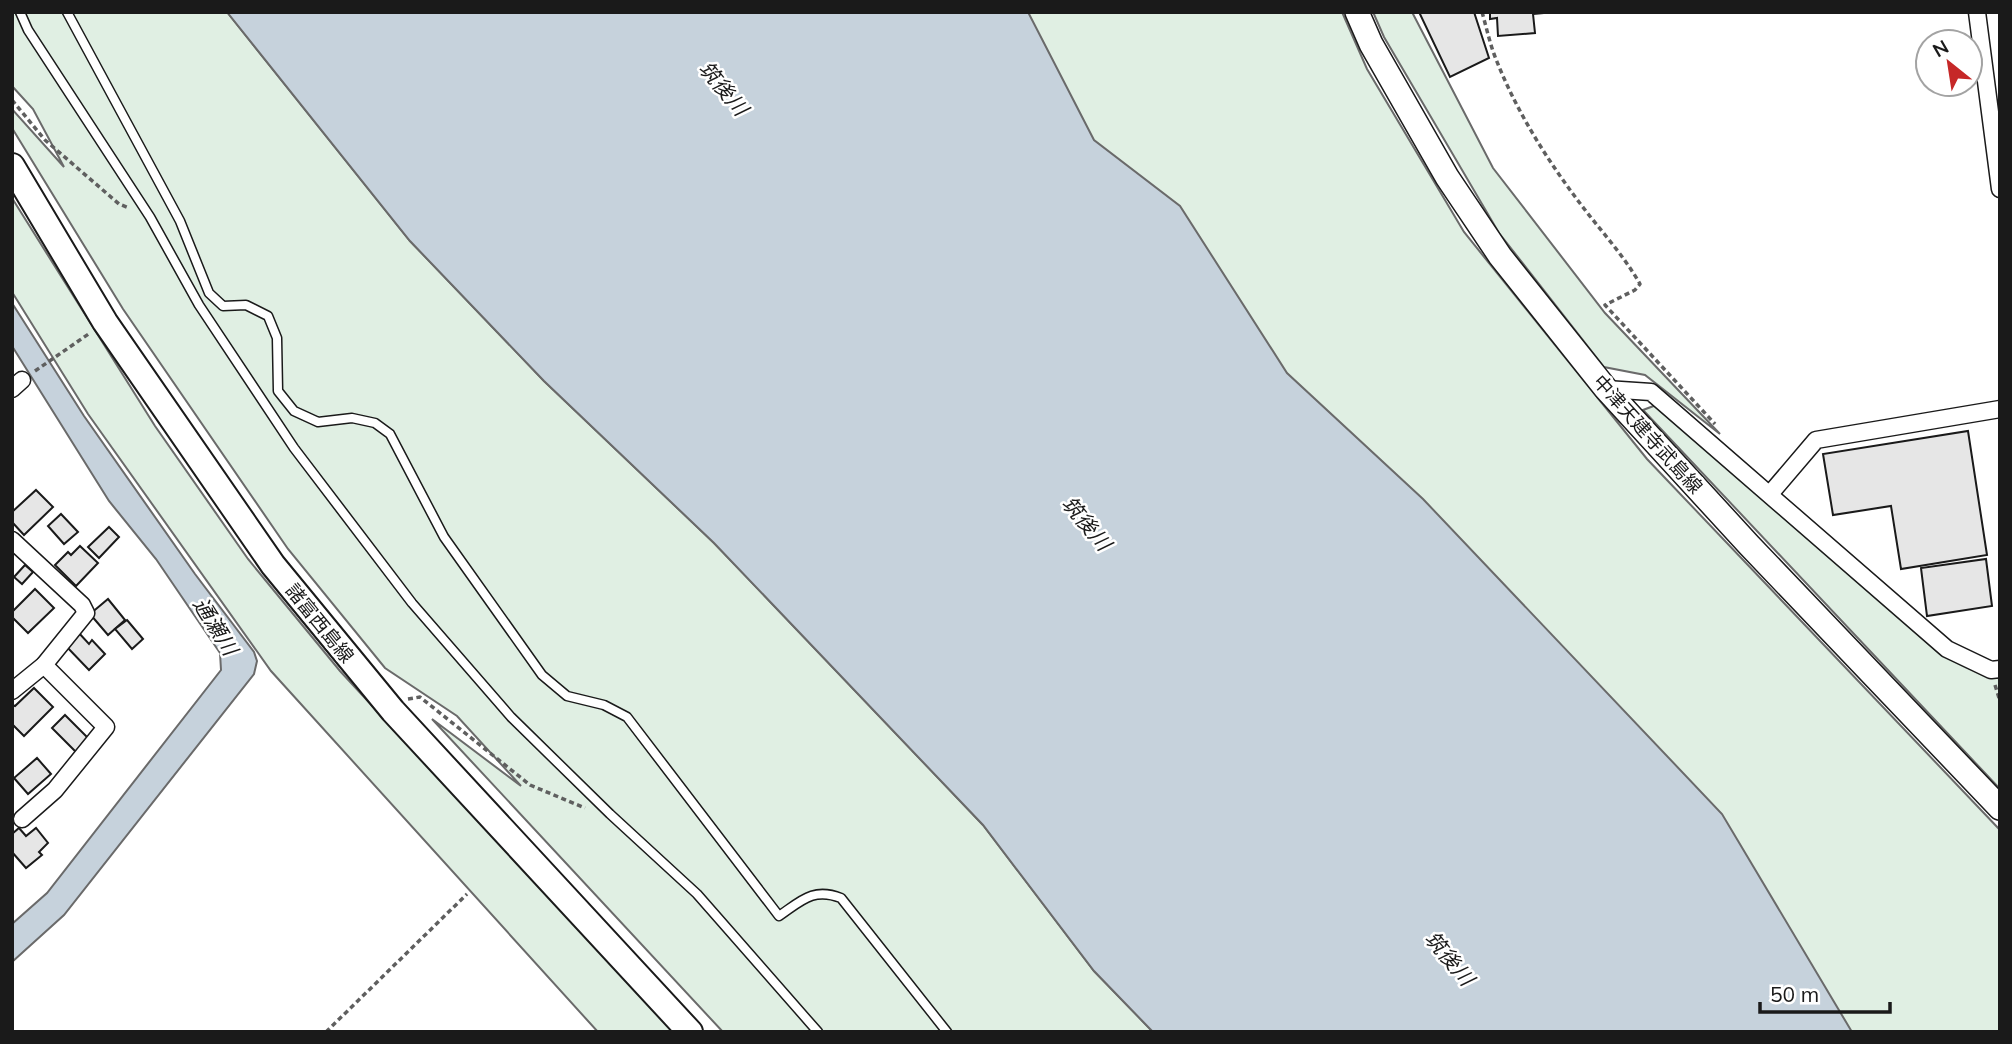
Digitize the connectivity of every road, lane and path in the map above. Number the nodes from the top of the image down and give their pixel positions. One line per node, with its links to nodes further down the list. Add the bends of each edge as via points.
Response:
1 (20, 12): 9 (lane)
2 (67, 12): 28 (lane, via 180,221 209,293 223,306 246,305 268,316 278,338 278,391 294,411 318,422 352,418 375,423 390,433 444,537 542,676 568,696 604,705 627,717 779,916 812,894 841,898)
3 (1357, 12): 12 (main road, 中津天建寺武島線, via 1440,165 1477,222)
4 (1482, 12): 14 (path, via 1510,92 1539,145 1640,284 1605,305)
5 (1977, 12): 8 (street)
6 (12, 100): 9 (path, via 45,140 119,204)
7 (12, 166): 10 (main road, 諸富西島線)
8 (2000, 189)
9 (150, 217): 22 (lane, via 200,305 294,448 412,603 511,717)
10 (105, 323): 11 (path); 20 (main road, 諸富西島線, via 273,565)
11 (17, 384)
12 (1606, 389): 15 (street, via 1651,392); 21 (main road, 中津天建寺武島線)
13 (2000, 409): 15 (street, via 1816,440)
14 (1717, 426)
15 (1770, 494): 18 (street, via 1947,649 1991,670)
16 (12, 540): 17 (street, via 86,613)
17 (44, 665): 19 (street); 23 (street, via 106,727 55,790)
18 (2000, 669)
19 (12, 691)
20 (393, 711): 22 (path, via 407,699 420,697 530,785); 26 (main road, 諸富西島線)
21 (2000, 808)
22 (610, 814): 27 (lane, via 697,894)
23 (22, 819)
24 (467, 894): 25 (path)
25 (326, 1032)
26 (690, 1032)
27 (818, 1032)
28 (947, 1032)

